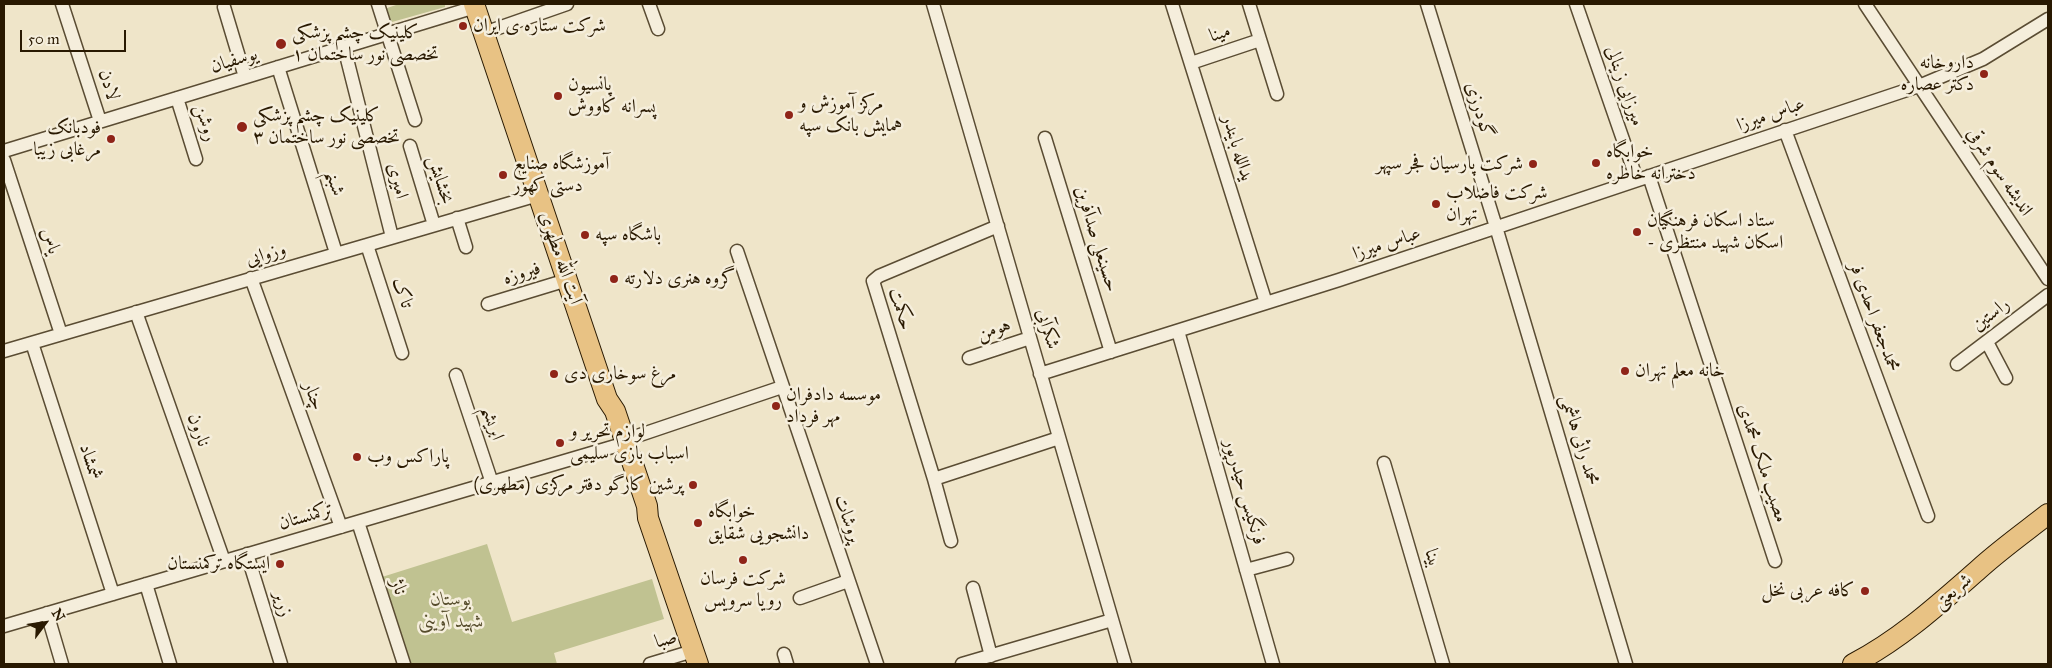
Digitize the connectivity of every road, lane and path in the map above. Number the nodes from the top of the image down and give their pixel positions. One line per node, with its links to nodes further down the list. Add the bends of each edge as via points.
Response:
1 (62, 4): 26 (street, لادن)
2 (378, 4): 15 (street)
3 (567, 4): 16 (street)
4 (650, 4): 14 (street)
5 (933, 4): 37 (street, شکرآبی)
6 (1172, 4): 19 (street, یدالله بایندر)
7 (1249, 4): 17 (street, مینا)
8 (1426, 4): 38 (street, گودرزی)
9 (1576, 4): 33 (street, میرزایی زینالی)
10 (1865, 4): 22 (street, اندیشه سوم شرقي)
11 (474, 5): 15 (street, یوسفیان); 16 (main road, آیت الله مطهری)
12 (224, 7): 21 (street)
13 (2048, 19): 22 (street, عباس میرزا, via 1983,59)
14 (658, 29)
15 (389, 33): 18 (street, یوسفیان); 25 (street)
16 (484, 33): 34 (main road, آیت الله مطهری)
17 (1260, 40): 19 (street, مینا); 23 (street, مینا)
18 (344, 47): 20 (street, یوسفیان); 39 (street, امیری)
19 (1191, 63): 48 (street, یدالله بایندر)
20 (278, 67): 21 (street, یوسفیان); 43 (street, شبنم)
21 (245, 77): 24 (street, یوسفیان)
22 (1919, 86): 27 (street, عباس میرزا); 45 (street, اندیشه سوم شرقي)
23 (1277, 94)
24 (177, 98): 26 (street, یوسفیان); 31 (street, روشن)
25 (415, 120)
26 (100, 121): 30 (street, یوسفیان)
27 (1785, 130): 33 (street, عباس میرزا); 71 (street, محمدجعفر احدی فر)
28 (1045, 138): 57 (street, حسینعلی صدآفرین)
29 (410, 146): 36 (street, بخشایش)
30 (4, 151)
31 (196, 158)
32 (4, 160): 52 (street, یاس)
33 (1643, 178): 38 (street, عباس میرزا); 78 (street, مصیب ملک محمدی)
34 (538, 195): 35 (street, وزوایی); 46 (main road, آیت الله مطهری)
35 (457, 218): 36 (street, وزوایی); 41 (street)
36 (434, 225): 39 (street, وزوایی)
37 (998, 226): 53 (street, شکرآبی); 68 (street, حکمت, via 873,281)
38 (1496, 227): 48 (street, عباس میرزا); 100 (street, محمد راثی هاشمی)
39 (392, 237): 40 (street, وزوایی)
40 (367, 245): 43 (street, وزوایی); 58 (street, تاک)
41 (466, 246)
42 (737, 252): 64 (street, پروشات)
43 (336, 254): 44 (street, وزوایی)
44 (251, 278): 50 (street, وزوایی); 73 (street, چنار)
45 (2048, 279)
46 (568, 280): 49 (street, فیروزه); 66 (main road, آیت الله مطهری, via 608,398 608,413)
47 (2048, 295): 55 (street, راستین)
48 (1266, 303): 51 (street, عباس میرزا)
49 (488, 304)
50 (136, 312): 52 (street, وزوایی); 77 (street, نارون)
51 (1178, 330): 57 (street, عباس میرزا); 79 (street, فرنگیس حیدرپور)
52 (61, 334): 54 (street, وزوایی)
53 (1030, 338): 59 (street, هومن); 61 (street, شکرآبی)
54 (32, 342): 56 (street, وزوایی); 83 (street, شمشاد)
55 (1987, 342): 60 (street, راستین); 63 (street)
56 (4, 351)
57 (1111, 352): 61 (street, عباس میرزا)
58 (402, 353)
59 (969, 358)
60 (1957, 364)
61 (1040, 374): 65 (street, شکرآبی)
62 (456, 375): 69 (street, ابریشم)
63 (2006, 378)
64 (782, 387): 66 (street); 80 (street, پروشات)
65 (1059, 438): 68 (street); 86 (street, شکرآبی)
66 (622, 443): 69 (street, ترکمنستان); 89 (main road, آیت الله مطهری, via 641,509 648,518)
67 (1384, 463): 99 (street, بینا)
68 (934, 479): 74 (street, حکمت)
69 (492, 482): 72 (street, ترکمنستان)
70 (2048, 514): 101 (main road, شریعتی, via 1910,628)
71 (1928, 516)
72 (358, 522): 73 (street, ترکمنستان); 93 (street, ناژ)
73 (341, 527): 75 (street, ترکمنستان)
74 (951, 541)
75 (247, 554): 77 (street, ترکمنستان); 92 (street, زریر)
76 (1287, 559): 79 (street)
77 (224, 561): 81 (street, ترکمنستان)
78 (1775, 561)
79 (1246, 570): 98 (street, فرنگیس حیدرپور)
80 (848, 581): 84 (street); 95 (street, پروشات)
81 (146, 584): 83 (street, ترکمنستان); 91 (street)
82 (973, 588): 88 (street)
83 (113, 594): 85 (street, ترکمنستان)
84 (800, 598)
85 (47, 613): 87 (street, ترکمنستان); 90 (street)
86 (1112, 620): 88 (street); 97 (street, شکرآبی)
87 (4, 626)
88 (992, 656): 96 (street)
89 (696, 658): 94 (street, صبا)
90 (62, 664)
91 (170, 664)
92 (281, 664)
93 (404, 664)
94 (650, 664)
95 (877, 664)
96 (962, 664)
97 (1125, 664)
98 (1273, 664)
99 (1443, 664)
100 (1626, 664)
101 (1854, 664)

